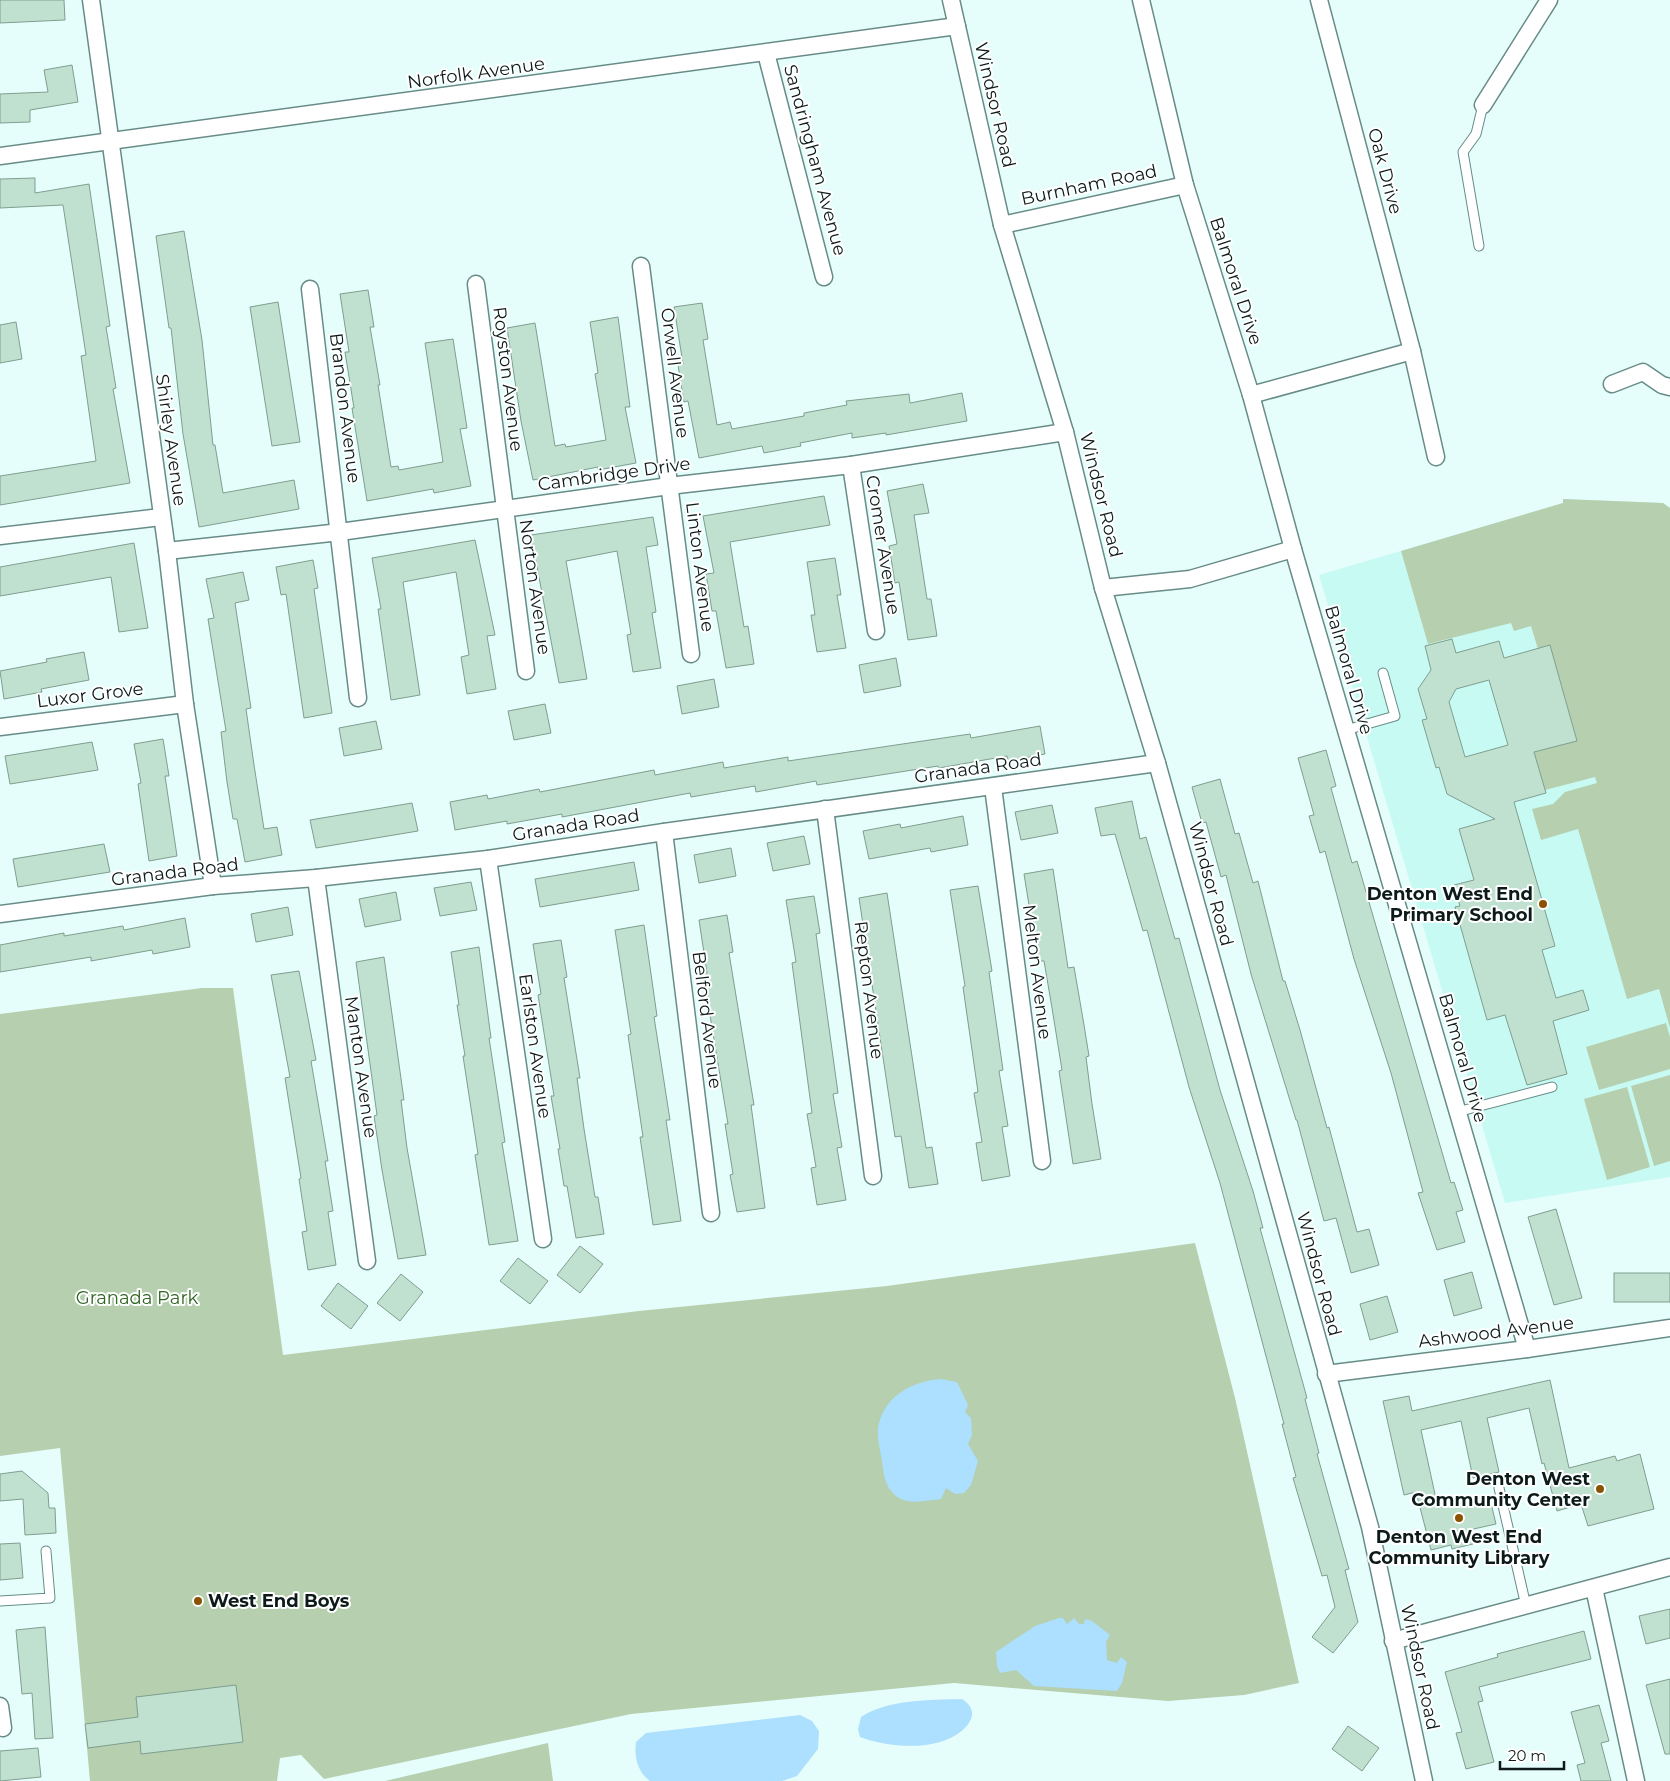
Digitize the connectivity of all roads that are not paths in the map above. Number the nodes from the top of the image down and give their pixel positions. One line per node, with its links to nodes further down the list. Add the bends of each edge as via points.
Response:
1 (91, 0): 9 (street, Shirley Avenue)
2 (951, 0): 6 (street, Windsor Road)
3 (1141, 0): 11 (street, Balmoral Drive)
4 (1319, 0): 18 (street, Oak Drive)
5 (1549, 0): 8 (street)
6 (957, 26): 7 (street, Norfolk Avenue); 12 (street, Windsor Road)
7 (766, 53): 9 (street, Norfolk Avenue); 15 (street, Sandringham Avenue)
8 (1483, 105): 13 (lane, via 1476,134 1463,152)
9 (110, 142): 10 (street, Norfolk Avenue); 27 (street, Shirley Avenue)
10 (0, 156)
11 (1184, 185): 12 (street, Burnham Road); 21 (street, Balmoral Drive)
12 (1002, 225): 22 (street, Windsor Road)
13 (1479, 246)
14 (641, 266): 25 (street, Orwell Avenue)
15 (824, 276)
16 (476, 284): 26 (street, Royston Avenue)
17 (310, 289): 28 (street, Brandon Avenue)
18 (1412, 352): 21 (street); 23 (street, Oak Drive)
19 (1612, 384): 20 (street, via 1643,372)
20 (1670, 387)
21 (1251, 394): 30 (street, Balmoral Drive)
22 (1065, 432): 24 (street, Cambridge Drive); 32 (street, Windsor Road)
23 (1436, 457)
24 (850, 465): 25 (street, Cambridge Drive); 33 (street, Cromer Avenue)
25 (669, 486): 26 (street, Cambridge Drive); 34 (street, Linton Avenue)
26 (504, 509): 28 (street, Cambridge Drive); 35 (street, Norton Avenue)
27 (161, 517): 29 (street); 31 (street, Shirley Avenue)
28 (340, 532): 31 (street, Cambridge Drive); 37 (street, Brandon Avenue)
29 (0, 536)
30 (1293, 549): 32 (street, via 1190,579); 40 (street, Balmoral Drive)
31 (167, 551): 38 (street, Shirley Avenue)
32 (1103, 588): 41 (street, Windsor Road)
33 (876, 631)
34 (691, 654)
35 (526, 671)
36 (1383, 673): 40 (lane, via 1395,716)
37 (358, 698)
38 (185, 704): 39 (street, Luxor Grove); 47 (street, Shirley Avenue)
39 (0, 727)
40 (1346, 730): 50 (street, Balmoral Drive)
41 (1157, 763): 42 (street, Granada Road); 58 (street, Windsor Road)
42 (993, 787): 43 (street, Granada Road); 51 (street, Melton Avenue)
43 (825, 809): 44 (street, Granada Road); 52 (street, Repton Avenue)
44 (664, 832): 45 (street, Granada Road); 53 (street, Belford Avenue)
45 (488, 859): 46 (street, Granada Road); 54 (street, Earlston Avenue)
46 (316, 878): 47 (street, Granada Road); 55 (street, Manton Avenue)
47 (213, 886): 48 (street, Granada Road)
48 (0, 914)
49 (1552, 1087): 50 (lane)
50 (1457, 1112): 57 (street, Balmoral Drive)
51 (1042, 1161)
52 (873, 1176)
53 (711, 1213)
54 (543, 1239)
55 (367, 1261)
56 (1670, 1328): 57 (street, Ashwood Avenue)
57 (1527, 1349): 58 (street, Ashwood Avenue)
58 (1326, 1374): 65 (street, Windsor Road, via 1370,1527)
59 (1500, 1488): 64 (lane)
60 (46, 1551): 63 (lane, via 50,1598)
61 (1670, 1567): 62 (street)
62 (1594, 1588): 64 (street); 69 (street)
63 (0, 1601)
64 (1526, 1606): 65 (street)
65 (1394, 1641): 68 (street, Windsor Road)
66 (0, 1706): 67 (street)
67 (3, 1728)
68 (1424, 1781)
69 (1636, 1781)

